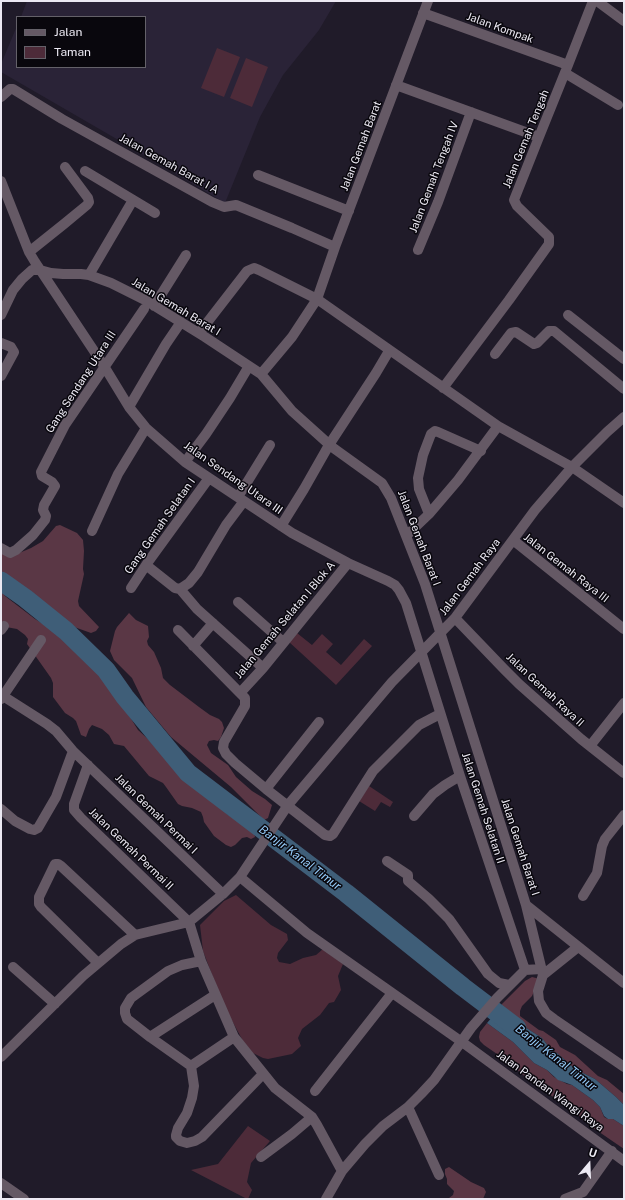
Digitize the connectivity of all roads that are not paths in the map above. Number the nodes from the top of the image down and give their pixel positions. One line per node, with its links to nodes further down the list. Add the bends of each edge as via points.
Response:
1 (428, 1): 4 (street, Jalan Gemah Barat)
2 (593, 1): 6 (street, Jalan Gemah Tengah)
3 (596, 1): 5 (street)
4 (424, 13): 6 (street, Jalan Kompak); 7 (street, Jalan Gemah Barat)
5 (624, 21)
6 (567, 69): 9 (street, Jalan Kompak); 11 (street, Jalan Gemah Tengah)
7 (396, 85): 10 (street); 17 (street, Jalan Gemah Barat)
8 (1, 98): 19 (street, Jalan Gemah Barat I A, via 12,89 217,204 224,207 236,205)
9 (618, 105)
10 (471, 112): 11 (street); 20 (street, Jalan Gemah Tengah IV)
11 (538, 137): 40 (street, Jalan Gemah Tengah, via 514,200 516,206 549,237 549,244)
12 (65, 167): 21 (street, via 89,202)
13 (86, 171): 16 (street)
14 (258, 175): 17 (street)
15 (1, 181): 21 (street, Jalan Sendang Utara III)
16 (133, 200): 18 (street); 24 (street)
17 (349, 211): 19 (street, Jalan Gemah Barat)
18 (155, 213)
19 (335, 247): 25 (street, Jalan Gemah Barat)
20 (418, 250)
21 (29, 252): 23 (street, Jalan Sendang Utara III)
22 (186, 255): 26 (street)
23 (40, 270): 24 (street, Jalan Gemah Barat I, via 57,274); 28 (street, via 32,270 22,279 13,290); 36 (street, Jalan Sendang Utara III)
24 (89, 275): 26 (street, Jalan Gemah Barat I)
25 (317, 299): 31 (street, via 266,272 250,269); 33 (street); 38 (street, Jalan Gemah Barat, via 292,337)
26 (154, 306): 30 (street, Jalan Gemah Barat I)
27 (144, 309): 36 (street, Gang Sendang Utara III)
28 (1, 315)
29 (568, 315): 35 (street)
30 (181, 322): 31 (street, Jalan Gemah Barat I); 42 (street)
31 (199, 333): 37 (street, Jalan Gemah Barat I)
32 (1, 343): 39 (street, via 11,347 14,352)
33 (389, 351): 40 (street); 47 (street)
34 (495, 354): 41 (street, via 514,332 534,344 549,331 554,330)
35 (624, 359)
36 (104, 366): 42 (street, Jalan Sendang Utara III); 59 (street, Gang Sendang Utara III, via 65,425 41,472 42,476 55,486 44,505 45,520 16,550 10,553)
37 (249, 366): 38 (street, Jalan Gemah Barat I); 49 (street)
38 (261, 374): 47 (street, Jalan Gemah Barat I, via 292,411)
39 (1, 376)
40 (443, 388): 44 (street)
41 (624, 388)
42 (129, 407): 45 (street, Jalan Sendang Utara III)
43 (624, 418): 50 (street, Jalan Gemah Raya)
44 (498, 426): 48 (street); 50 (street)
45 (146, 428): 49 (street, Jalan Sendang Utara III); 56 (street, via 118,474)
46 (270, 444): 52 (street)
47 (329, 445): 55 (street); 57 (street, Jalan Gemah Barat I, via 382,483 391,498)
48 (481, 451): 54 (street); 54 (street, via 438,432 431,434 418,478 419,489)
49 (185, 462): 51 (street, Jalan Sendang Utara III)
50 (572, 467): 53 (street); 58 (street, Jalan Gemah Raya)
51 (209, 478): 52 (street, Jalan Sendang Utara III); 61 (street, Gang Gemah Selatan I)
52 (241, 499): 55 (street, Jalan Sendang Utara III); 63 (street, via 198,572)
53 (624, 503)
54 (429, 514): 57 (street)
55 (281, 526): 60 (street, Jalan Sendang Utara III)
56 (92, 531)
57 (406, 536): 69 (street, Jalan Gemah Barat I, via 425,584)
58 (513, 540): 65 (street, Jalan Gemah Raya); 67 (street, Jalan Gemah Raya III)
59 (1, 548)
60 (348, 563): 71 (street, Jalan Gemah Selatan I Blok A); 73 (street, Jalan Sendang Utara III, via 395,585 406,603)
61 (146, 564): 62 (street, Gang Gemah Selatan I); 63 (street, via 175,588)
62 (131, 588)
63 (180, 589): 66 (street)
64 (238, 602): 71 (street)
65 (456, 618): 69 (street, Jalan Gemah Raya); 80 (street, Jalan Gemah Raya II, via 504,669)
66 (213, 623): 72 (street); 74 (street)
67 (624, 629)
68 (178, 630): 72 (street)
69 (440, 634): 73 (street, Jalan Gemah Raya); 94 (street, Jalan Gemah Barat I)
70 (41, 640): 76 (street)
71 (283, 642): 74 (street, Jalan Gemah Selatan I Blok A)
72 (193, 646): 75 (street)
73 (421, 652): 78 (street, Jalan Gemah Selatan II); 86 (street, Jalan Gemah Raya, via 392,682)
74 (263, 668): 75 (street, Jalan Gemah Selatan I Blok A)
75 (240, 693): 85 (street, Jalan Gemah Selatan I Blok A, via 245,706 223,748 226,754)
76 (2, 698): 81 (street, Jalan Gemah Permai I, via 48,724)
77 (624, 703): 80 (street)
78 (440, 714): 84 (street, Jalan Gemah Selatan II); 86 (street, via 419,725 373,771 330,836 325,835)
79 (319, 722): 85 (street)
80 (590, 746): 83 (street, Jalan Gemah Raya II)
81 (73, 751): 82 (street, Jalan Gemah Permai I); 87 (street, via 56,797 38,828 30,829)
82 (88, 765): 92 (street, Jalan Gemah Permai I); 95 (street, Jalan Gemah Permai II, via 74,810)
83 (624, 773)
84 (460, 776): 89 (street, via 433,794); 101 (street, Jalan Gemah Selatan II)
85 (266, 789): 86 (street)
86 (288, 805): 91 (street, Jalan Gemah Raya)
87 (1, 810)
88 (624, 815): 93 (street, via 605,839 597,873)
89 (414, 816)
90 (387, 861): 104 (street, via 408,875 408,881 449,919 488,974 499,983)
91 (240, 876): 92 (street, Jalan Gemah Raya); 105 (street, Jalan Pandan Wangi Raya, via 307,933)
92 (223, 894): 95 (street, Jalan Gemah Raya)
93 (582, 896)
94 (526, 905): 97 (street); 102 (street, Jalan Gemah Barat I)
95 (189, 922): 96 (street); 98 (street)
96 (135, 935): 99 (street); 99 (street, via 56,863 39,897 39,904)
97 (578, 946): 102 (street); 103 (street)
98 (201, 961): 106 (street); 108 (street, via 175,968 131,998 125,1008 127,1018)
99 (98, 963): 107 (street)
100 (13, 967): 107 (street)
101 (525, 970): 102 (street); 104 (street)
102 (542, 972): 113 (street, via 538,996 546,1013)
103 (624, 983)
104 (509, 985): 110 (street)
105 (392, 994): 110 (street, Jalan Pandan Wangi Raya); 115 (street)
106 (215, 995): 108 (street); 109 (street)
107 (55, 1004): 111 (street)
108 (150, 1037): 112 (street)
109 (234, 1037): 112 (street); 114 (street)
110 (462, 1042): 116 (street, via 434,1080); 118 (street, Jalan Pandan Wangi Raya)
111 (3, 1053)
112 (191, 1066): 114 (street, via 194,1086 192,1098 176,1137 187,1143 199,1140)
113 (624, 1067)
114 (263, 1074): 117 (street, via 283,1095)
115 (315, 1091)
116 (408, 1107): 121 (street, via 374,1134); 122 (street)
117 (312, 1117): 119 (street); 121 (street)
118 (612, 1151): 120 (street, Jalan Pandan Wangi Raya); 124 (street)
119 (260, 1157)
120 (624, 1160)
121 (342, 1171): 126 (street)
122 (439, 1175)
123 (1, 1183): 125 (street)
124 (580, 1195): 127 (street)
125 (24, 1199)
126 (326, 1199)
127 (565, 1199)

